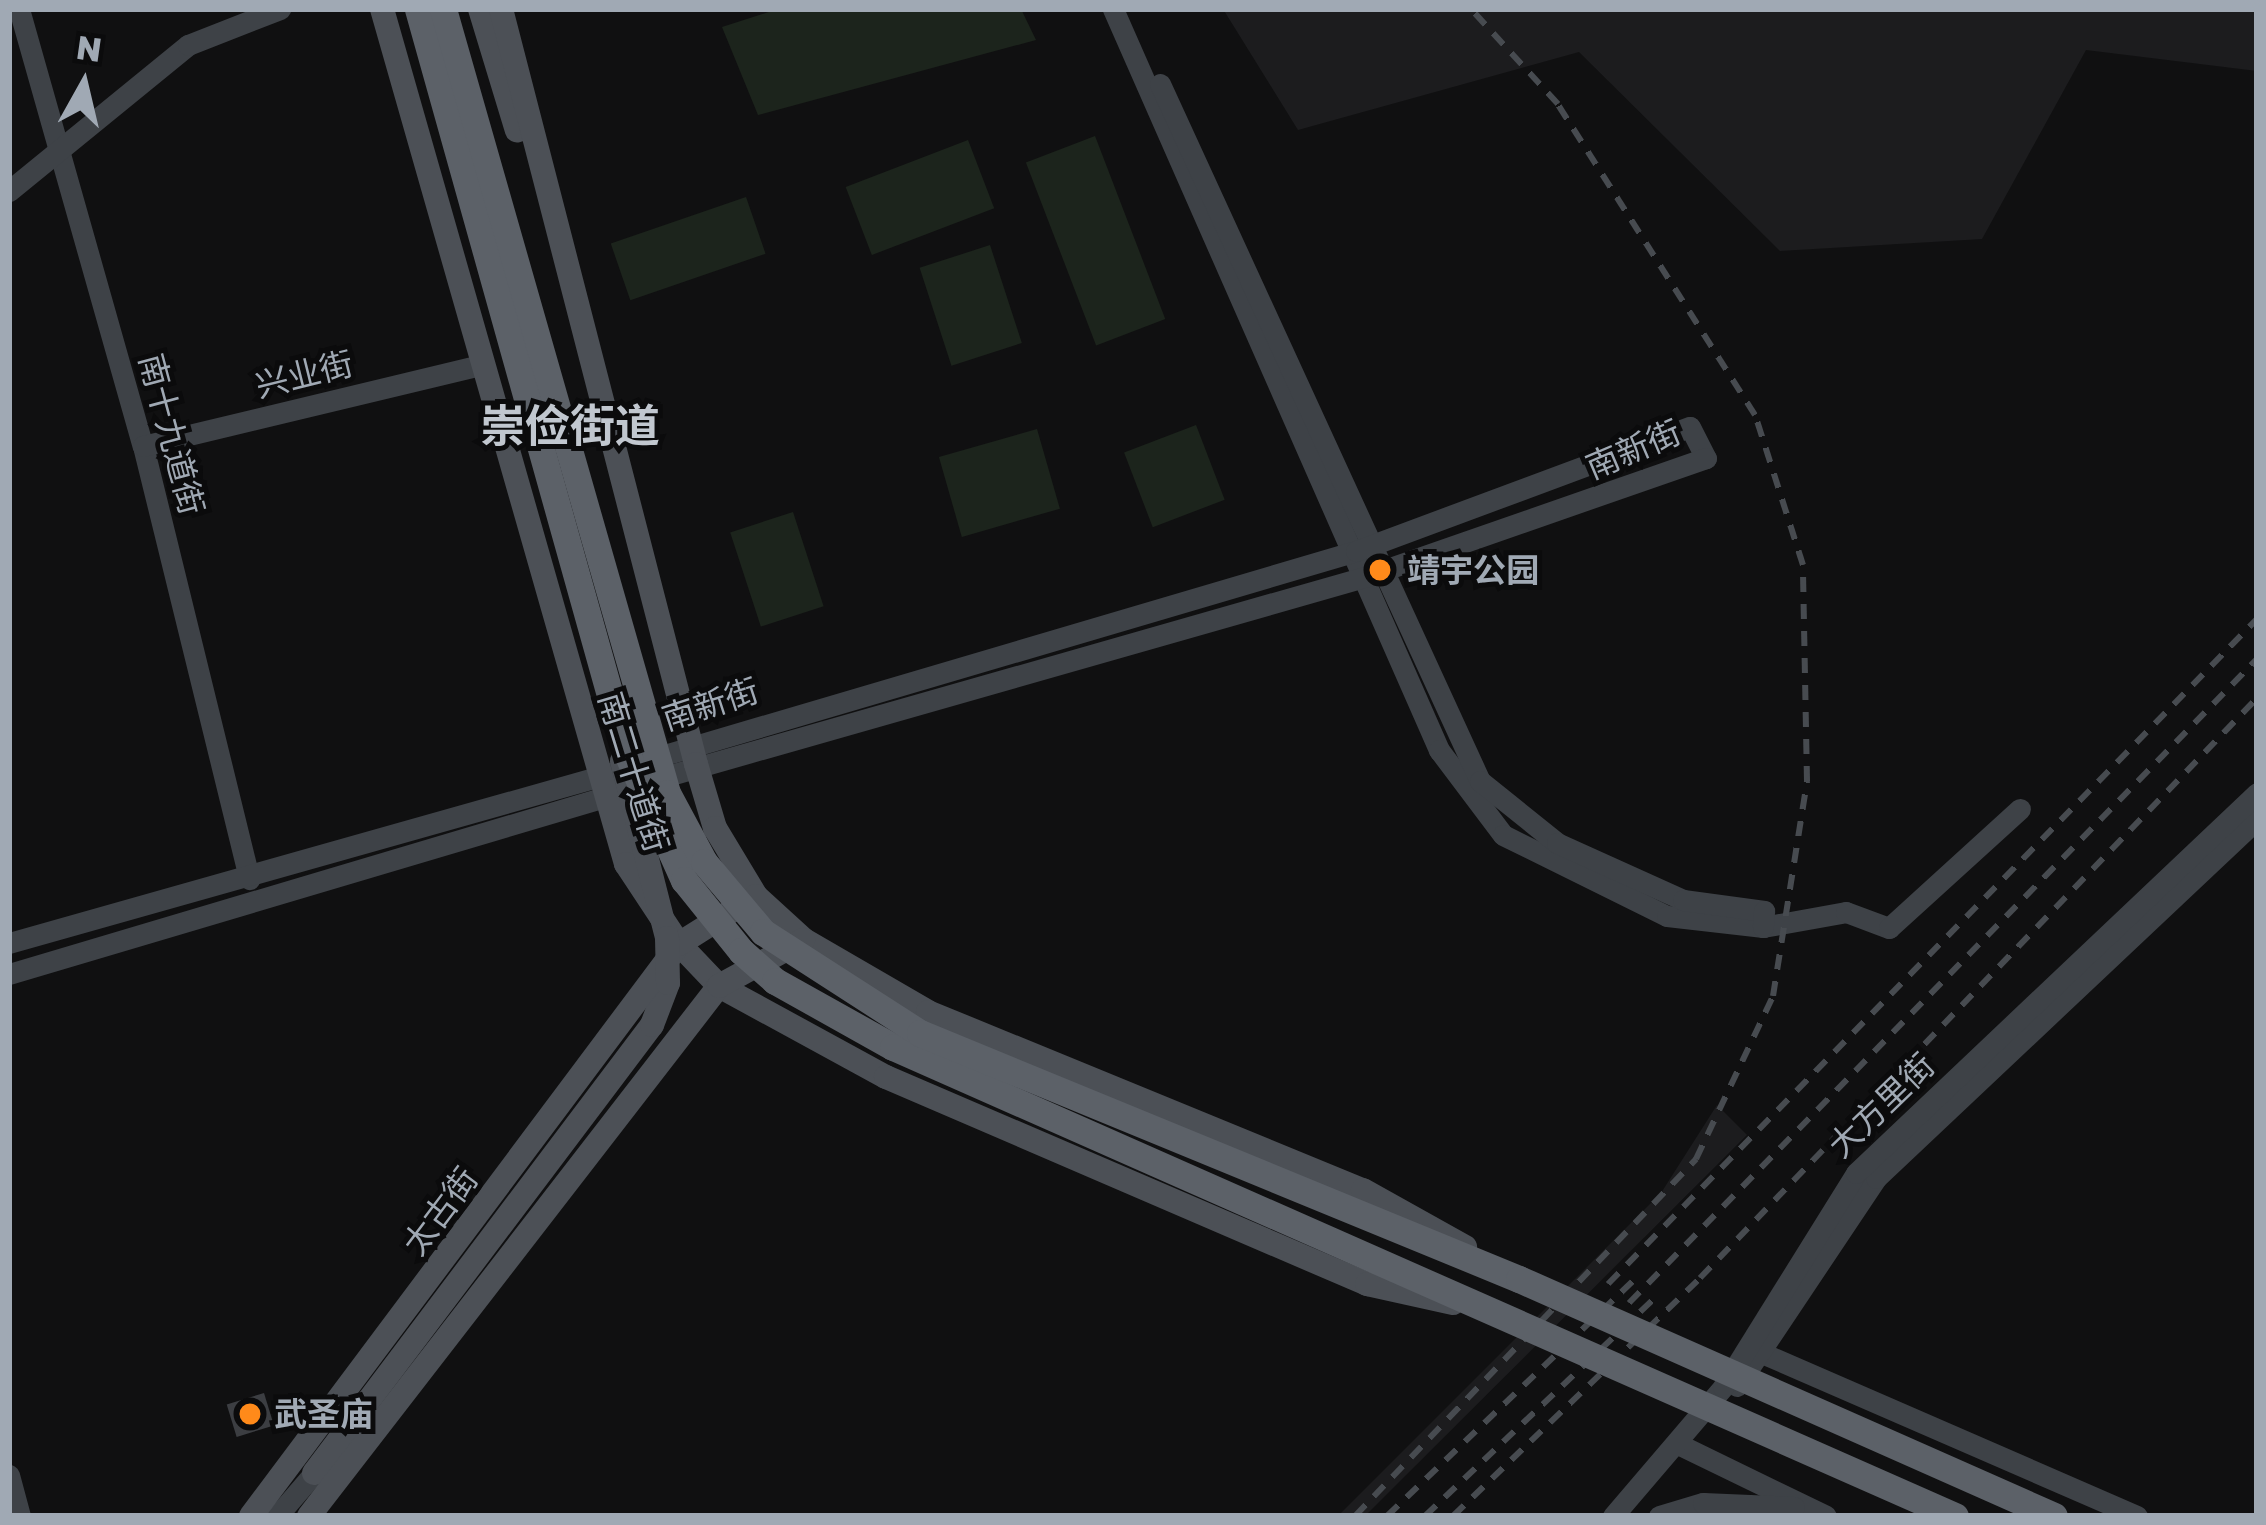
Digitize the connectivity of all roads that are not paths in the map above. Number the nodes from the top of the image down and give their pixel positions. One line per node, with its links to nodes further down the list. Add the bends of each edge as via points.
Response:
1 (19, 9): 10 (main road, 南十九道街)
2 (280, 9): 10 (main road, via 188,45)
3 (382, 9): 12 (main road, 南二十道街)
4 (418, 9): 17 (highway, bridge)
5 (443, 9): 30 (highway, bridge, via 667,793 741,907 797,961 920,1033)
6 (479, 9): 14 (main road)
7 (501, 9): 14 (main road, 南二十道街)
8 (1113, 9): 15 (main road)
9 (1124, 9): 15 (main road)
10 (57, 147): 11 (main road); 13 (main road, 南十九道街)
11 (9, 191)
12 (480, 365): 13 (main road, 兴业街); 19 (main road, 南二十道街)
13 (143, 446): 23 (main road, 南十九道街)
14 (635, 524): 18 (main road, 南二十道街)
15 (1365, 548): 16 (main road); 16 (main road, 南新街, via 1690,427 1706,458); 18 (main road, 南新街)
16 (1376, 574): 18 (main road, 南新街); 21 (main road, via 1457,786 1503,835 1667,916 1763,927 1846,912 1889,928)
17 (604, 683): 31 (highway, bridge, via 683,880 775,981 892,1048); 34 (main road, 太古街, bridge, via 667,938 668,983 652,1025)
18 (693, 753): 19 (main road, 南新街); 24 (main road, 南二十道街, via 715,828)
19 (602, 788): 23 (main road, 南新街); 27 (main road, 南二十道街, via 626,864); 28 (main road, 南新街)
20 (2257, 793): 33 (main road, 大方里街, via 1856,1173)
21 (2020, 809)
22 (2257, 819): 32 (main road, 大方里街, via 1876,1178)
23 (249, 879): 26 (main road, 南新街)
24 (755, 896): 25 (main road, 南二十道街); 27 (main road)
25 (803, 940): 29 (main road); 30 (main road, 南二十道街, via 928,1012 1363,1190)
26 (9, 943)
27 (679, 944): 29 (main road, 南二十道街); 38 (main road, 太古街)
28 (9, 974)
29 (718, 986): 31 (main road, 南二十道街, via 886,1077 1289,1252 1367,1284); 40 (main road)
30 (1519, 1279): 45 (highway, bridge)
31 (1503, 1314): 44 (highway, bridge)
32 (1762, 1353): 33 (main road, 大方里街); 46 (main road)
33 (1685, 1448): 36 (main road); 41 (main road, 大方里街); 42 (main road, 大方里街)
34 (314, 1472): 39 (main road, 太古街)
35 (9, 1475): 37 (main road)
36 (1817, 1512): 43 (main road, via 1703,1503)
37 (20, 1516)
38 (251, 1516)
39 (277, 1516)
40 (309, 1516)
41 (1613, 1516)
42 (1630, 1516)
43 (1659, 1516)
44 (1955, 1516)
45 (2054, 1516)
46 (2137, 1516)

